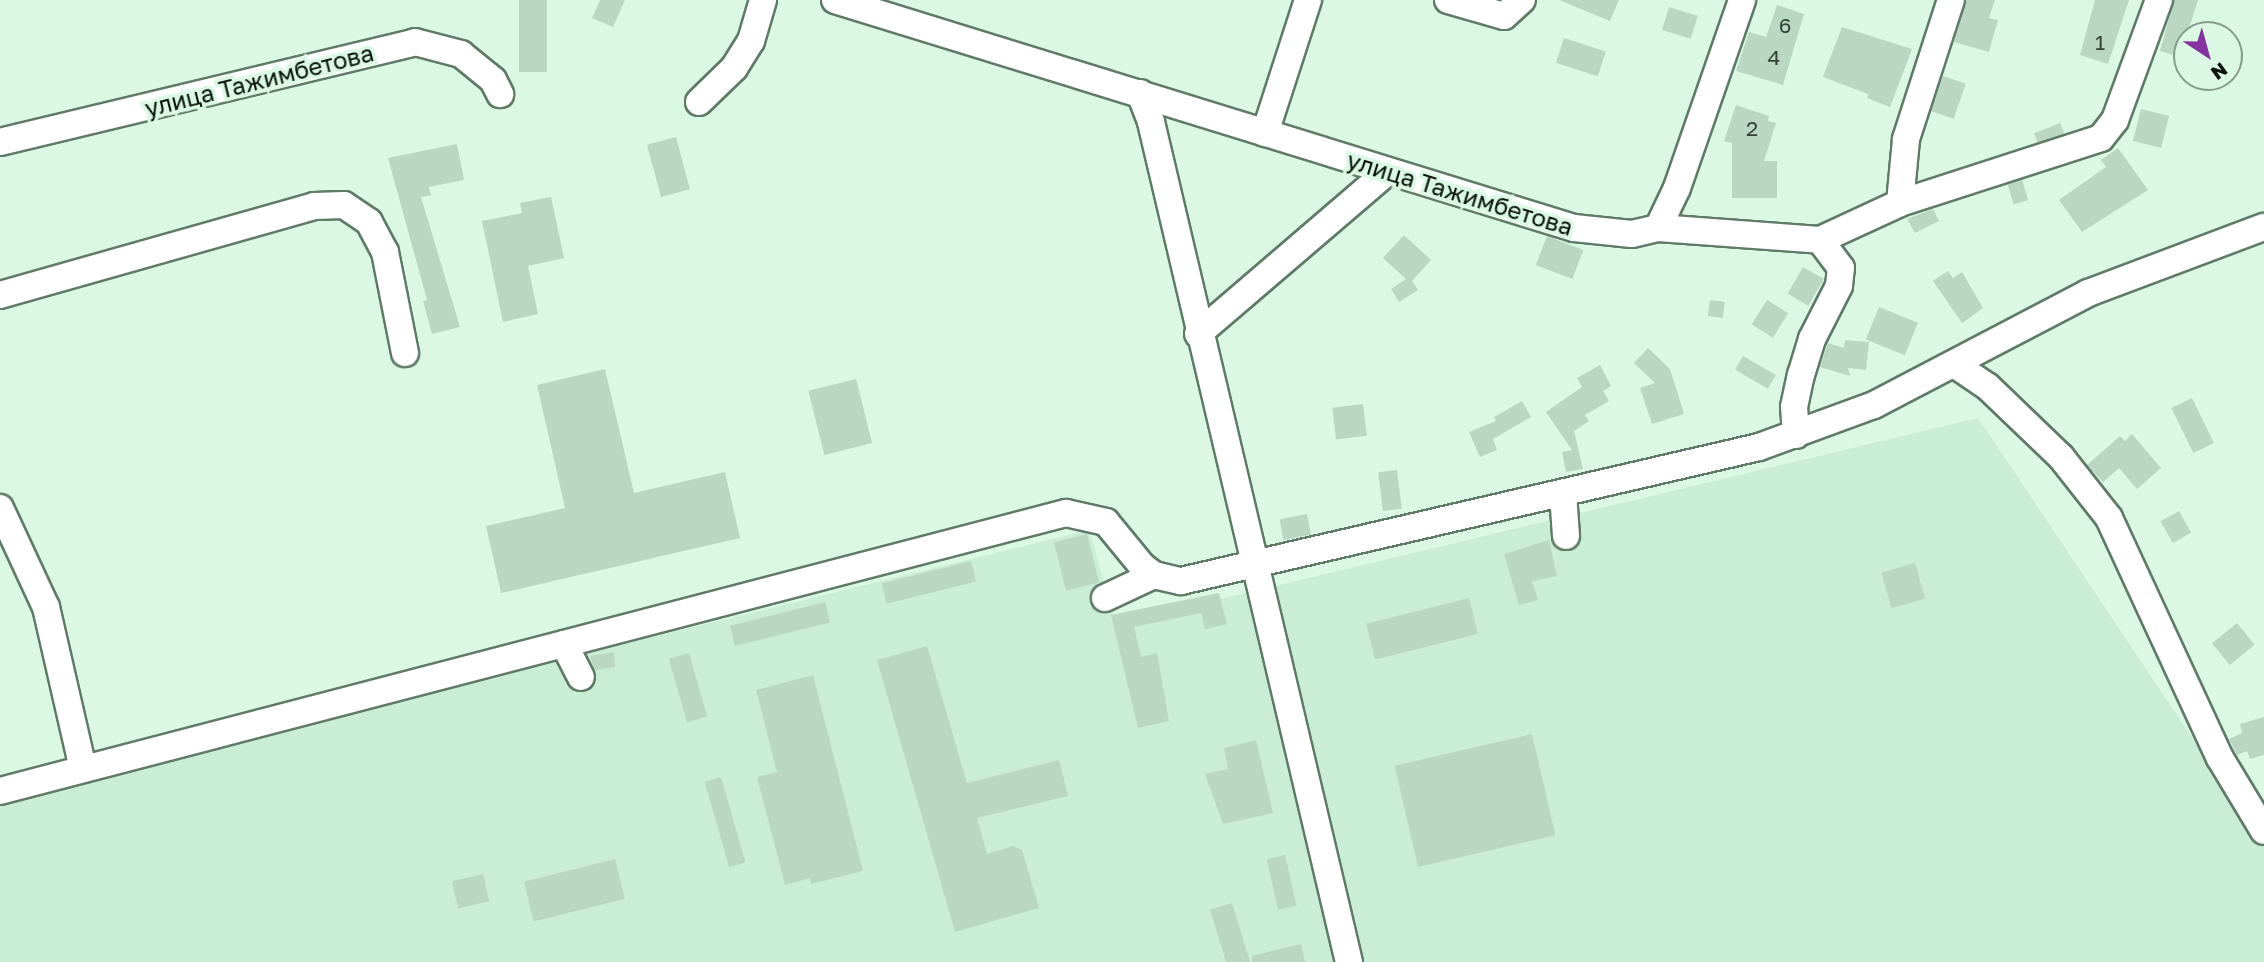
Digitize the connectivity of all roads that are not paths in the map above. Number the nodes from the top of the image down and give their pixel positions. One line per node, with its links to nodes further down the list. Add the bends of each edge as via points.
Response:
1 (763, 0): 11 (street, via 751,41 734,68)
2 (1308, 0): 12 (street)
3 (1448, 0): 4 (street, via 1504,16)
4 (1522, 0)
5 (1742, 0): 17 (street, via 1685,167)
6 (1951, 0): 15 (street, via 1906,139)
7 (2159, 0): 15 (street, улица Тажимбетова, via 2115,120 2101,138)
8 (847, 2): 9 (street, улица Тажимбетова)
9 (1140, 93): 12 (street, улица Тажимбетова); 20 (street, via 1151,122)
10 (500, 94): 13 (street, улица Тажимбетова, via 493,80 461,54 415,42)
11 (699, 102)
12 (1265, 133): 14 (street, улица Тажимбетова)
13 (0, 142)
14 (1387, 172): 17 (street, улица Тажимбетова, via 1574,228 1632,234); 20 (street)
15 (1900, 202): 18 (street, улица Тажимбетова)
16 (2264, 227): 22 (street, via 2088,293)
17 (1658, 228): 18 (street, улица Тажимбетова)
18 (1820, 240): 23 (street, via 1841,268 1839,286 1812,339 1801,376 1794,407)
19 (0, 295): 21 (street, via 314,206 344,205 369,222 385,252)
20 (1198, 334): 27 (street)
21 (405, 353)
22 (1954, 365): 23 (street, via 1864,409); 34 (street, via 1987,386 2061,457 2109,518 2220,758)
23 (1796, 435): 24 (street)
24 (1563, 493): 26 (street); 27 (street)
25 (0, 508): 32 (street, via 46,607)
26 (1566, 536)
27 (1253, 564): 28 (street, via 1181,581); 35 (street)
28 (1154, 575): 29 (street); 30 (street, via 1106,522 1066,513)
29 (1105, 598)
30 (564, 644): 31 (street); 32 (street)
31 (580, 677)
32 (83, 769): 33 (street)
33 (0, 791)
34 (2264, 831)
35 (1349, 962)

